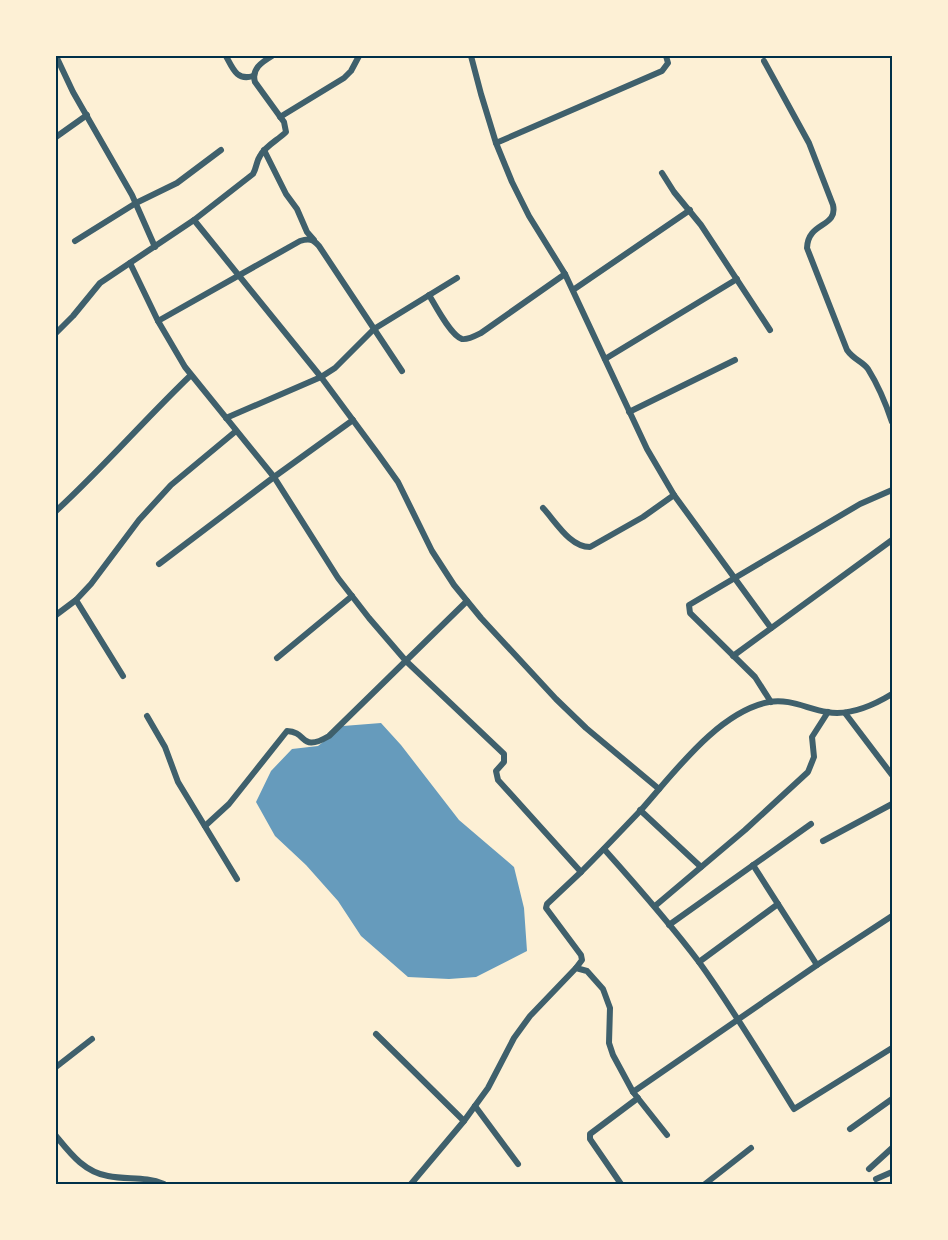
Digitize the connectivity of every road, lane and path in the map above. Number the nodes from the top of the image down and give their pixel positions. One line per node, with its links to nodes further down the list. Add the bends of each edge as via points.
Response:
1 (56, 56): 9 (street)
2 (226, 56): 8 (street, via 240,77)
3 (272, 56): 8 (street, via 260,64)
4 (359, 56): 10 (street, via 344,78)
5 (471, 56): 12 (street)
6 (666, 56): 12 (street, via 668,63 662,71)
7 (764, 61): 41 (street, via 808,143 833,205 834,215 811,233 807,248 847,350 867,368)
8 (254, 76): 10 (street)
9 (87, 115): 11 (street); 16 (street)
10 (280, 117): 14 (street, via 286,132)
11 (56, 137)
12 (496, 143): 23 (street, via 529,216)
13 (221, 150): 16 (street, via 177,183)
14 (264, 150): 18 (street, via 253,174); 19 (street)
15 (662, 173): 17 (street)
16 (136, 203): 20 (street); 21 (street)
17 (690, 210): 26 (street); 27 (street)
18 (194, 220): 21 (street); 24 (street)
19 (314, 240): 24 (street, via 300,241); 30 (street)
20 (75, 242)
21 (155, 247): 22 (street)
22 (130, 263): 29 (street); 32 (street, via 100,283)
23 (565, 274): 27 (street); 28 (street, via 469,339 454,334)
24 (239, 275): 29 (street); 37 (street)
25 (457, 278): 28 (street)
26 (737, 279): 31 (street); 33 (street)
27 (573, 290): 33 (street)
28 (429, 295): 30 (street)
29 (158, 321): 36 (street)
30 (374, 329): 35 (street); 37 (street)
31 (770, 330)
32 (56, 333)
33 (605, 359): 38 (street)
34 (735, 360): 38 (street)
35 (402, 371)
36 (191, 375): 39 (street); 47 (street)
37 (321, 377): 39 (street); 40 (street)
38 (629, 412): 45 (street)
39 (226, 418): 42 (street)
40 (353, 420): 43 (street); 53 (street, via 398,482 432,551)
41 (892, 422)
42 (236, 431): 43 (street); 52 (street, via 171,485)
43 (274, 477): 49 (street); 51 (street)
44 (892, 489): 50 (street)
45 (674, 495): 46 (street, via 590,547 573,542); 50 (street)
46 (543, 508)
47 (56, 511)
48 (892, 540): 55 (street)
49 (159, 564)
50 (734, 577): 55 (street); 56 (street, via 694,600 688,608)
51 (352, 596): 57 (street); 58 (street)
52 (76, 600): 54 (street); 59 (street)
53 (467, 601): 58 (street); 66 (street, via 556,699)
54 (56, 615)
55 (771, 628): 56 (street)
56 (733, 656): 61 (street, via 755,677)
57 (277, 658)
58 (406, 661): 70 (street, via 329,736 314,743 287,731 229,804); 75 (street, via 504,754 504,762 496,771 498,780)
59 (123, 676)
60 (892, 694): 63 (street)
61 (771, 702): 62 (street); 66 (street, via 752,707 719,728)
62 (828, 712): 63 (street); 74 (street, via 812,737 814,757 808,772)
63 (845, 713): 65 (street)
64 (147, 716): 70 (street, via 165,747 178,782)
65 (892, 776)
66 (659, 789): 68 (street)
67 (892, 804): 71 (street)
68 (640, 810): 72 (street); 74 (street)
69 (812, 824): 73 (street)
70 (205, 826): 76 (street)
71 (823, 841)
72 (604, 849): 75 (street); 78 (street)
73 (753, 866): 77 (street); 80 (street)
74 (701, 867): 78 (street)
75 (580, 873): 83 (street, via 546,908 581,955)
76 (237, 879)
77 (778, 904): 81 (street); 82 (street)
78 (655, 906): 80 (street)
79 (892, 916): 82 (street)
80 (669, 925): 81 (street)
81 (699, 962): 84 (street)
82 (817, 965): 84 (street)
83 (576, 968): 89 (street, via 587,971 608,999 609,1042); 92 (street, via 530,1016)
84 (739, 1020): 87 (street, via 794,1109); 89 (street)
85 (376, 1034): 93 (street)
86 (92, 1039): 88 (street)
87 (892, 1048)
88 (56, 1067)
89 (633, 1092): 90 (street)
90 (638, 1098): 95 (street); 105 (street, via 590,1134)
91 (892, 1099): 94 (street)
92 (475, 1106): 93 (street); 99 (street)
93 (465, 1121): 104 (street)
94 (850, 1129)
95 (667, 1135)
96 (56, 1136): 103 (street, via 84,1166 97,1173 151,1179)
97 (751, 1148): 106 (street)
98 (892, 1149): 100 (street)
99 (518, 1164)
100 (869, 1170)
101 (892, 1172): 102 (street)
102 (876, 1179)
103 (164, 1185)
104 (411, 1185)
105 (621, 1185)
106 (705, 1185)

